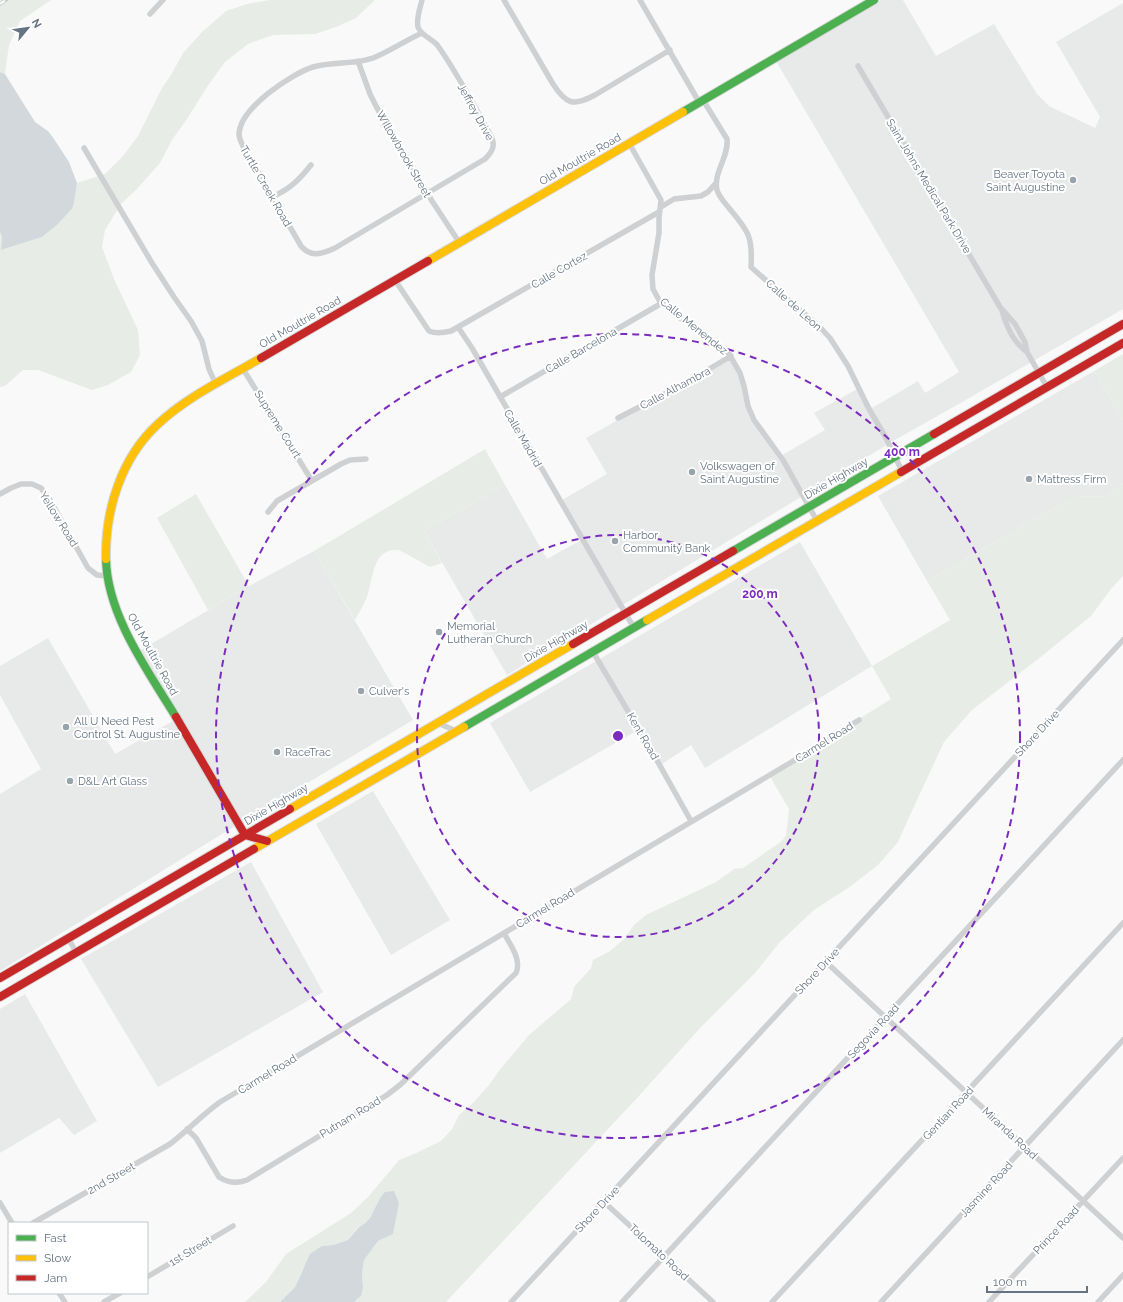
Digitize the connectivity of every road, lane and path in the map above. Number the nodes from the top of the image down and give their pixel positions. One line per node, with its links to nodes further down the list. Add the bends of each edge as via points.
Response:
1 (163, 0): 6 (street)
2 (422, 0): 7 (street, via 417,22)
3 (504, 0): 8 (street, via 553,84 561,96 571,103 590,98)
4 (640, 0): 8 (street)
5 (874, 0): 11 (main road, Old Moultrie Road)
6 (150, 14)
7 (422, 33): 9 (street, Turtle Creek Road, via 375,57); 16 (street, Jeffrey Drive, via 434,41 446,57 494,145 485,159)
8 (670, 50): 11 (street)
9 (358, 61): 16 (street, Willowbrook Street, via 370,94); 17 (street, Turtle Creek Road, via 327,64 302,71 259,101 246,118 240,129 240,139)
10 (858, 66): 27 (street, Saint Johns Medical Park Drive, via 1000,307 1015,324)
11 (701, 101): 12 (main road, Old Moultrie Road); 15 (street, via 728,144)
12 (630, 143): 18 (street, Calle Menendez, via 660,197); 19 (main road, Old Moultrie Road)
13 (84, 148): 28 (street, via 152,263 195,328 202,341)
14 (311, 164): 17 (street, via 291,187)
15 (716, 183): 18 (street, via 701,196 674,199); 32 (street, Calle de Leon, via 718,194 748,234 752,250 751,266 830,338 848,366)
16 (427, 193): 17 (street, Turtle Creek Road, via 335,248 319,254 307,252 301,246); 19 (street, Willowbrook Street)
17 (272, 197)
18 (660, 210): 21 (street, Calle Menendez, via 652,286); 23 (street, Calle Cortez)
19 (459, 242): 20 (main road, Old Moultrie Road)
20 (395, 280): 23 (street, via 429,331 445,333); 26 (main road, Old Moultrie Road)
21 (662, 303): 25 (street, Calle Menendez, via 678,317 715,341); 30 (street, Calle Barcelona)
22 (1123, 324): 27 (main road, Dixie Highway)
23 (458, 327): 30 (street, Calle Madrid)
24 (1123, 343): 29 (main road)
25 (731, 356): 31 (street, Calle Alhambra); 37 (street, Calle Menendez, via 740,373 754,420 783,460)
26 (243, 369): 28 (main road, Old Moultrie Road); 35 (street, Supreme Court)
27 (1039, 373): 29 (street, Saint Johns Medical Park Drive); 32 (main road, Dixie Highway)
28 (216, 385): 40 (main road, Old Moultrie Road, via 178,408 158,425 139,446 126,467 109,513 105,543)
29 (1048, 387): 34 (main road)
30 (500, 397): 41 (street, Calle Madrid)
31 (618, 418)
32 (895, 456): 34 (street, Calle de Leon); 37 (main road, Dixie Highway)
33 (366, 459): 35 (street, via 350,460)
34 (902, 471): 39 (main road)
35 (312, 481): 38 (street, via 277,501)
36 (0, 494): 40 (street, Yellow Road, via 21,484 32,484 41,488 88,568 97,575)
37 (809, 507): 39 (street, Calle Menendez); 41 (main road, Dixie Highway)
38 (268, 512)
39 (817, 521): 42 (main road)
40 (107, 576): 50 (main road, Old Moultrie Road, via 113,601 126,633)
41 (626, 614): 42 (street, Calle Madrid); 46 (main road, Dixie Highway)
42 (634, 628): 44 (main road)
43 (1123, 640): 56 (street, Shore Drive)
44 (593, 652): 47 (main road); 49 (street, Kent Road)
45 (859, 720): 49 (street, Carmel Road)
46 (438, 723): 47 (street); 50 (main road, Dixie Highway)
47 (456, 731): 51 (main road)
48 (1123, 760): 59 (street, Segovia Road)
49 (692, 821): 53 (street, Carmel Road)
50 (245, 835): 51 (main road); 54 (main road, Dixie Highway)
51 (267, 841): 55 (main road)
52 (1123, 923): 61 (street, Gentian Road)
53 (504, 933): 62 (street, Carmel Road, via 232,1095); 62 (street, Putnam Road, via 518,960 516,973 400,1085 374,1104 247,1180 236,1183 219,1177 196,1138)
54 (68, 938): 55 (street); 57 (main road, Dixie Highway)
55 (76, 952): 58 (main road)
56 (826, 962): 59 (street, Miranda Road); 66 (street, Shore Drive)
57 (0, 978)
58 (0, 997)
59 (886, 1018): 61 (street, Miranda Road); 72 (street, Segovia Road)
60 (1123, 1040): 63 (street, Jasmine Road)
61 (966, 1092): 63 (street, Miranda Road); 80 (street, Gentian Road)
62 (187, 1129): 69 (street, 2nd Street, via 170,1144)
63 (1025, 1147): 65 (street, Miranda Road); 81 (street, Jasmine Road)
64 (1123, 1158): 65 (street, Prince Road)
65 (1083, 1201): 71 (street, Miranda Road); 82 (street, Prince Road)
66 (604, 1202): 72 (street, Tolomato Road); 77 (street, Shore Drive)
67 (0, 1203): 68 (street)
68 (11, 1222)
69 (35, 1222)
70 (233, 1226): 74 (street, 1st Street)
71 (1123, 1238)
72 (664, 1256): 78 (street, Segovia Road); 79 (street, Tolomato Road)
73 (1123, 1275): 83 (street)
74 (148, 1276)
75 (118, 1294): 76 (street)
76 (104, 1302)
77 (511, 1302)
78 (622, 1302)
79 (713, 1302)
80 (772, 1302)
81 (881, 1302)
82 (989, 1302)
83 (1098, 1302)

